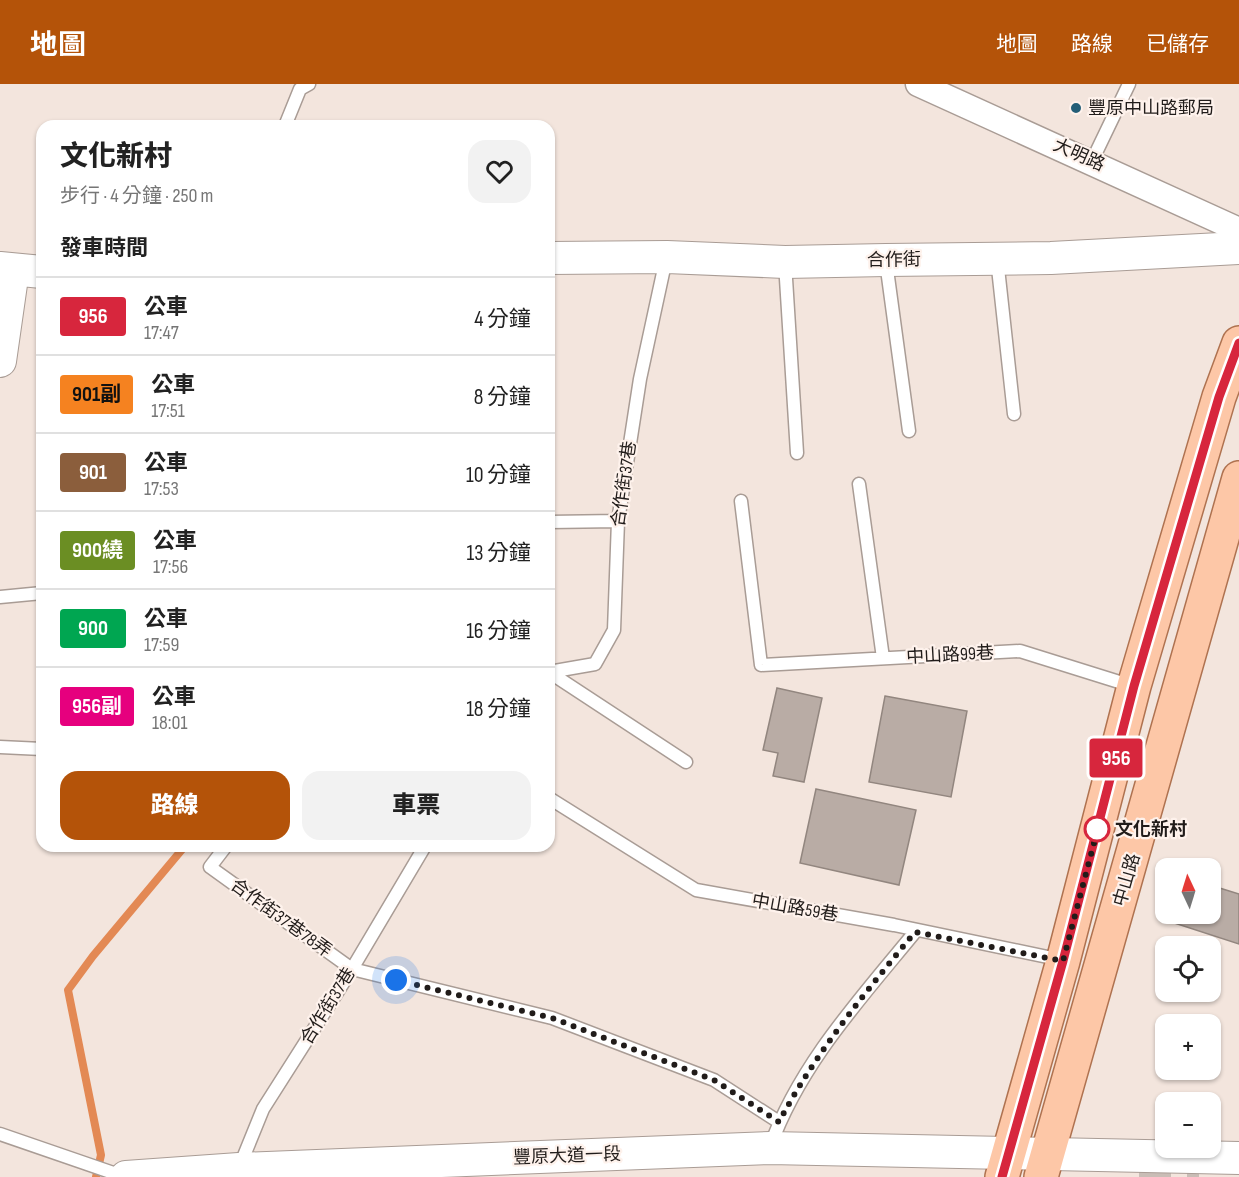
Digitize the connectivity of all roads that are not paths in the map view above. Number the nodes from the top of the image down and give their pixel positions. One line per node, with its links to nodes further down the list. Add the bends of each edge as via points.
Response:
1 (309, 84): 4 (lane, via 300,89)
2 (918, 84): 5 (street, 大明路)
3 (1129, 84): 5 (lane)
4 (287, 120)
5 (1092, 161): 6 (street, 大明路)
6 (1239, 230)
7 (1239, 248): 9 (street, 合作街, via 1051,258)
8 (667, 257): 10 (street, 合作街); 12 (street, 合作街); 22 (lane, 合作街37巷, via 640,379)
9 (997, 257): 11 (street, 合作街); 16 (lane)
10 (555, 258)
11 (886, 261): 12 (street, 合作街); 17 (lane)
12 (785, 262): 18 (lane)
13 (18, 270): 15 (street)
14 (1239, 343): 29 (main road, via 1219,397)
15 (0, 361)
16 (1014, 414)
17 (909, 431)
18 (797, 453)
19 (1239, 478): 43 (main road, 中山路)
20 (859, 484): 26 (lane)
21 (741, 501): 26 (lane, 中山路99巷, via 761,665)
22 (618, 521): 23 (lane); 27 (lane, 合作街37巷, via 614,630 594,664)
23 (555, 522)
24 (36, 594): 25 (lane)
25 (0, 597)
26 (883, 658): 29 (lane, 中山路99巷, via 1020,651)
27 (555, 671)
28 (555, 676): 32 (lane)
29 (1134, 686): 37 (main road)
30 (0, 747): 31 (lane)
31 (36, 749)
32 (686, 762)
33 (555, 802): 36 (lane, 中山路59巷, via 696,890)
34 (221, 852): 38 (lane, 合作街37巷78弄, via 210,867)
35 (420, 852): 38 (lane, 合作街37巷)
36 (915, 932): 37 (lane, 中山路59巷); 40 (lane, via 841,1022 797,1088)
37 (1063, 961): 42 (main road)
38 (352, 969): 40 (lane, via 552,1018 714,1080); 44 (lane, 合作街37巷, via 263,1109)
39 (0, 1134): 46 (lane)
40 (774, 1135): 42 (street, 豐原大道一段); 44 (street, 豐原大道一段)
41 (1239, 1158): 43 (street, via 1138,1154)
42 (1006, 1164): 43 (street, 豐原大道一段)
43 (1045, 1166): 45 (street)
44 (239, 1169): 46 (street, 豐原大道一段)
45 (1139, 1172)
46 (125, 1177)

